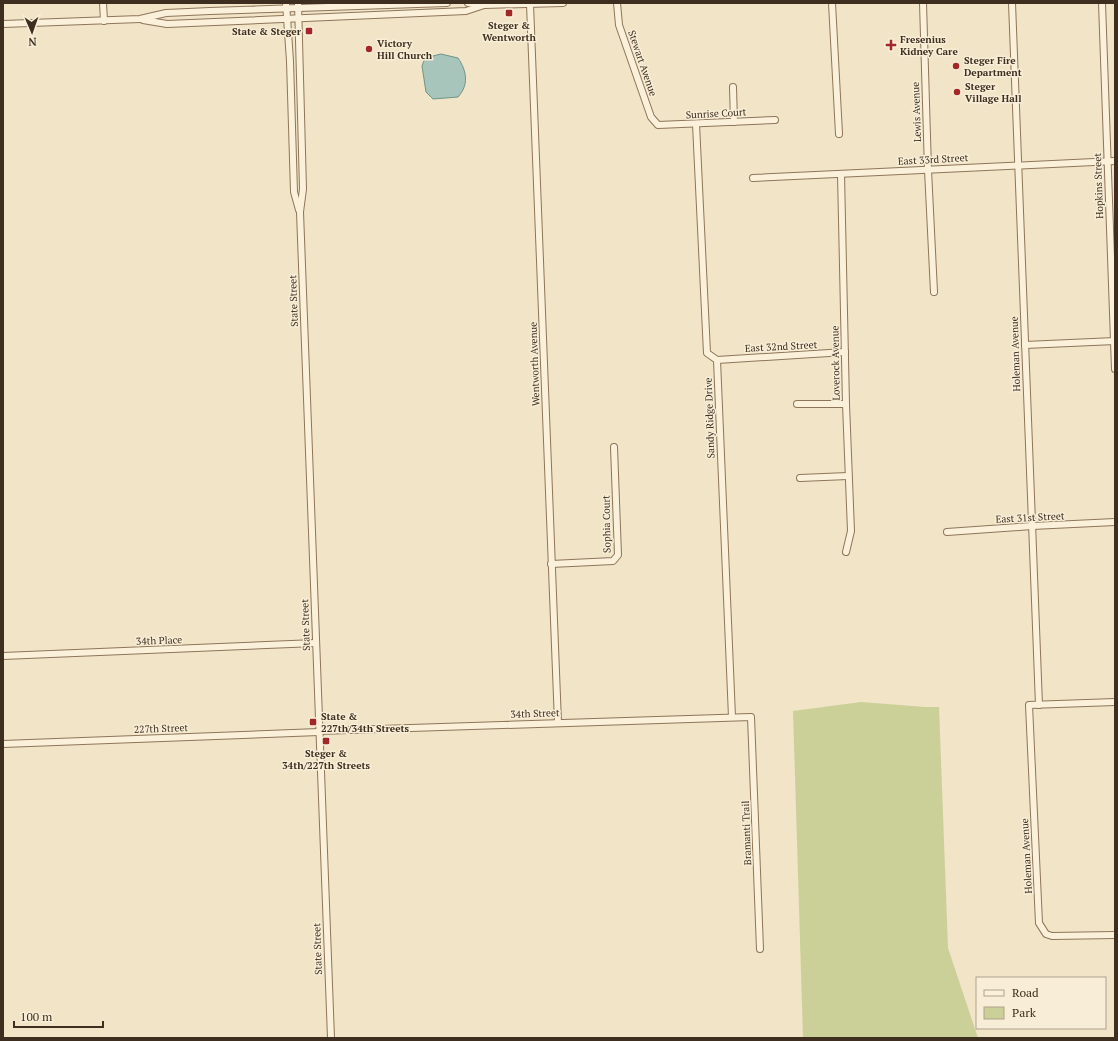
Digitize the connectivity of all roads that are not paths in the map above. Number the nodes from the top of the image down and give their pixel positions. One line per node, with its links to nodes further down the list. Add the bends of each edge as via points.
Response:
1 (103, 3): 17 (street)
2 (446, 3): 12 (street)
3 (468, 3): 13 (street)
4 (563, 3): 10 (street)
5 (617, 3): 23 (street, Stewart Avenue, via 619,25 650,117)
6 (832, 3): 24 (street)
7 (923, 3): 28 (street, Lewis Avenue)
8 (1012, 3): 27 (street, Holeman Avenue)
9 (1102, 3): 25 (street, Hopkins Street)
10 (530, 4): 13 (street); 47 (street, Wentworth Avenue)
11 (286, 5): 12 (street); 14 (street, via 166,13); 15 (street, State Street)
12 (298, 5): 16 (street, State Street)
13 (484, 5): 16 (street, via 466,11)
14 (140, 19): 15 (street, via 167,24); 17 (street)
15 (287, 19): 16 (street); 31 (street, State Street, via 294,192)
16 (298, 19): 31 (street, State Street, via 303,189)
17 (104, 21): 18 (street)
18 (3, 24)
19 (733, 87): 21 (street)
20 (775, 120): 21 (street, Sunrise Court)
21 (734, 122): 22 (street, Sunrise Court)
22 (696, 124): 23 (street, Sunrise Court); 36 (street, via 707,353)
23 (658, 125)
24 (839, 134)
25 (1107, 161): 26 (street, East 33rd Street); 27 (street, East 33rd Street); 33 (street, Hopkins Street)
26 (1115, 161)
27 (1018, 165): 28 (street, East 33rd Street); 34 (street, Holeman Avenue)
28 (928, 170): 29 (street, East 33rd Street); 32 (street, Lewis Avenue)
29 (841, 174): 30 (street, East 33rd Street); 35 (street, Loverock Avenue)
30 (753, 178)
31 (300, 212): 48 (street, State Street)
32 (934, 292)
33 (1114, 341): 34 (street); 37 (street, Hopkins Street)
34 (1025, 345): 44 (street, Holeman Avenue)
35 (845, 352): 36 (street, East 32nd Street); 39 (street, Loverock Avenue)
36 (717, 360): 52 (street, Sandy Ridge Drive)
37 (1115, 369)
38 (797, 404): 39 (street)
39 (846, 404): 41 (street, Loverock Avenue)
40 (614, 447): 47 (street, Sophia Court, via 618,555 613,561)
41 (848, 476): 42 (street); 46 (street, Loverock Avenue, via 851,531)
42 (800, 478)
43 (1115, 522): 44 (street, East 31st Street)
44 (1032, 526): 45 (street, East 31st Street); 51 (street, Holeman Avenue)
45 (947, 532)
46 (846, 552)
47 (552, 564): 54 (street, Wentworth Avenue)
48 (316, 643): 49 (street, 34th Place); 55 (street, State Street)
49 (3, 656)
50 (1115, 702): 51 (street)
51 (1039, 705): 57 (street, Holeman Avenue, via 1029,705 1039,923 1046,934 1052,936)
52 (732, 717): 53 (street, 34th Street); 54 (street, 34th Street)
53 (751, 717): 58 (street, Bramanti Trail)
54 (558, 723): 55 (street, 34th Street)
55 (319, 731): 56 (street, 227th Street); 59 (street, State Street)
56 (3, 744)
57 (1115, 935)
58 (760, 948)
59 (331, 1038)

